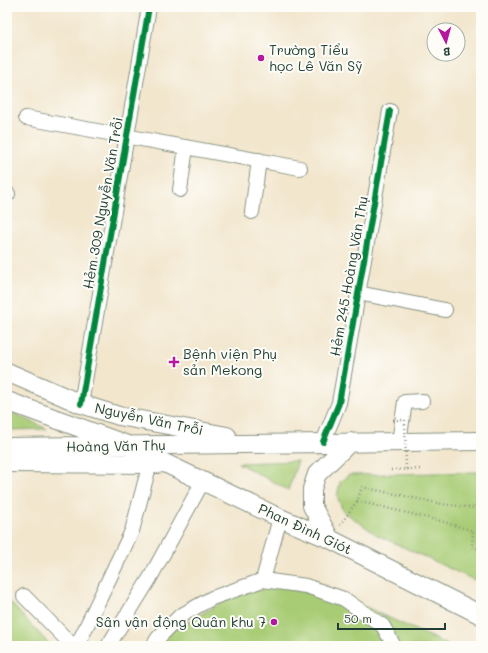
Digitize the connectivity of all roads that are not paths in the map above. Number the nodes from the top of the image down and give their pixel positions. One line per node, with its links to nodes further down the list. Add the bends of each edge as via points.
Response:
1 (149, 7): 4 (street, Hẻm 309 Nguyễn Văn Trỗi)
2 (390, 111): 10 (street, Hẻm 245 Hoàng Văn Thụ)
3 (26, 118): 4 (street, Hẻm 309 Nguyễn Văn Trỗi)
4 (127, 136): 5 (street, Hẻm 309 Nguyễn Văn Trỗi); 15 (street, Hẻm 309 Nguyễn Văn Trỗi)
5 (186, 147): 6 (street, Hẻm 309 Nguyễn Văn Trỗi); 8 (street)
6 (259, 160): 7 (street, Hẻm 309 Nguyễn Văn Trỗi); 9 (street)
7 (300, 168)
8 (180, 190)
9 (252, 212)
10 (358, 293): 11 (street); 17 (street, Hẻm 245 Hoàng Văn Thụ, via 339,403)
11 (445, 310)
12 (7, 372): 15 (main road, Nguyễn Văn Trỗi)
13 (7, 401): 21 (main road, Nguyễn Văn Trỗi)
14 (422, 401): 19 (street, via 405,402)
15 (81, 404): 20 (main road, Nguyễn Văn Trỗi, via 133,418)
16 (481, 441): 19 (main road)
17 (323, 442): 18 (main road); 20 (main road)
18 (350, 442): 19 (main road); 27 (main road, via 316,474 312,489 312,506)
19 (400, 442)
20 (273, 443): 21 (main road, Hoàng Văn Thụ)
21 (127, 445): 22 (main road, Hoàng Văn Thụ); 24 (main road, Phan Đình Giót)
22 (7, 447)
23 (7, 463): 24 (main road, Hoàng Văn Thụ)
24 (157, 464): 25 (main road, Phan Đình Giót); 32 (street, via 132,531)
25 (203, 480): 26 (main road, Phan Đình Giót); 33 (street, via 150,578)
26 (280, 518): 27 (main road, Phan Đình Giót); 28 (street)
27 (330, 539): 30 (main road, Phan Đình Giót)
28 (263, 580): 34 (street, via 212,598 180,616); 35 (street, via 306,586 344,599 382,626)
29 (24, 596): 31 (street)
30 (481, 615)
31 (73, 646)
32 (77, 646)
33 (108, 646)
34 (153, 646)
35 (394, 646)

